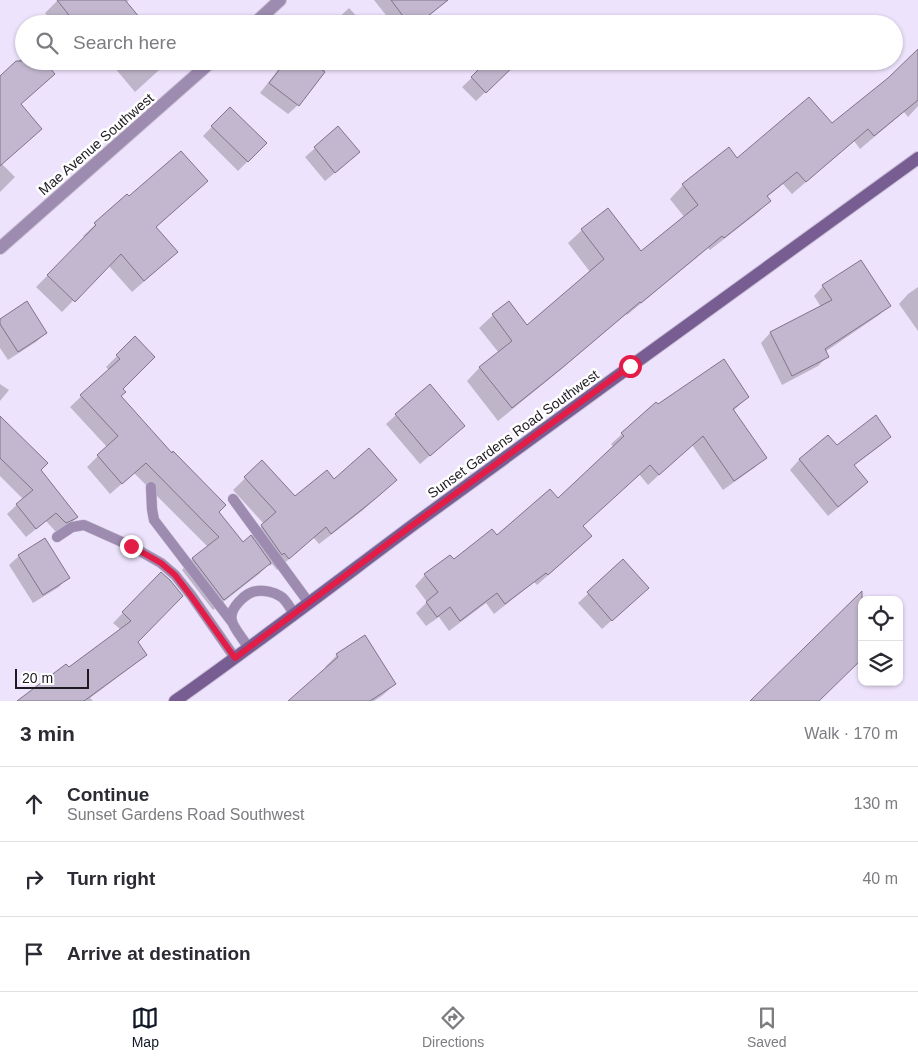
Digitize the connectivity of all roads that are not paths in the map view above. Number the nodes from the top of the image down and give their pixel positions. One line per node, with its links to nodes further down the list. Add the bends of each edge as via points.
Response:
1 (280, 0): 2 (street)
2 (264, 15)
3 (202, 70): 5 (street, Mae Avenue Southwest)
4 (918, 158): 9 (street, Sunset Gardens Road Southwest)
5 (0, 248)
6 (152, 487): 11 (lane, via 154,520)
7 (233, 499): 9 (lane)
8 (57, 537): 13 (lane, via 72,527 84,525 161,563 175,575)
9 (309, 603): 10 (street, Sunset Gardens Road Southwest)
10 (294, 614): 11 (lane, via 282,596 256,591 236,606); 12 (street, Sunset Gardens Road Southwest)
11 (232, 622): 12 (lane)
12 (249, 648): 13 (street, Sunset Gardens Road Southwest)
13 (235, 658): 14 (street, Sunset Gardens Road Southwest)
14 (175, 701)

